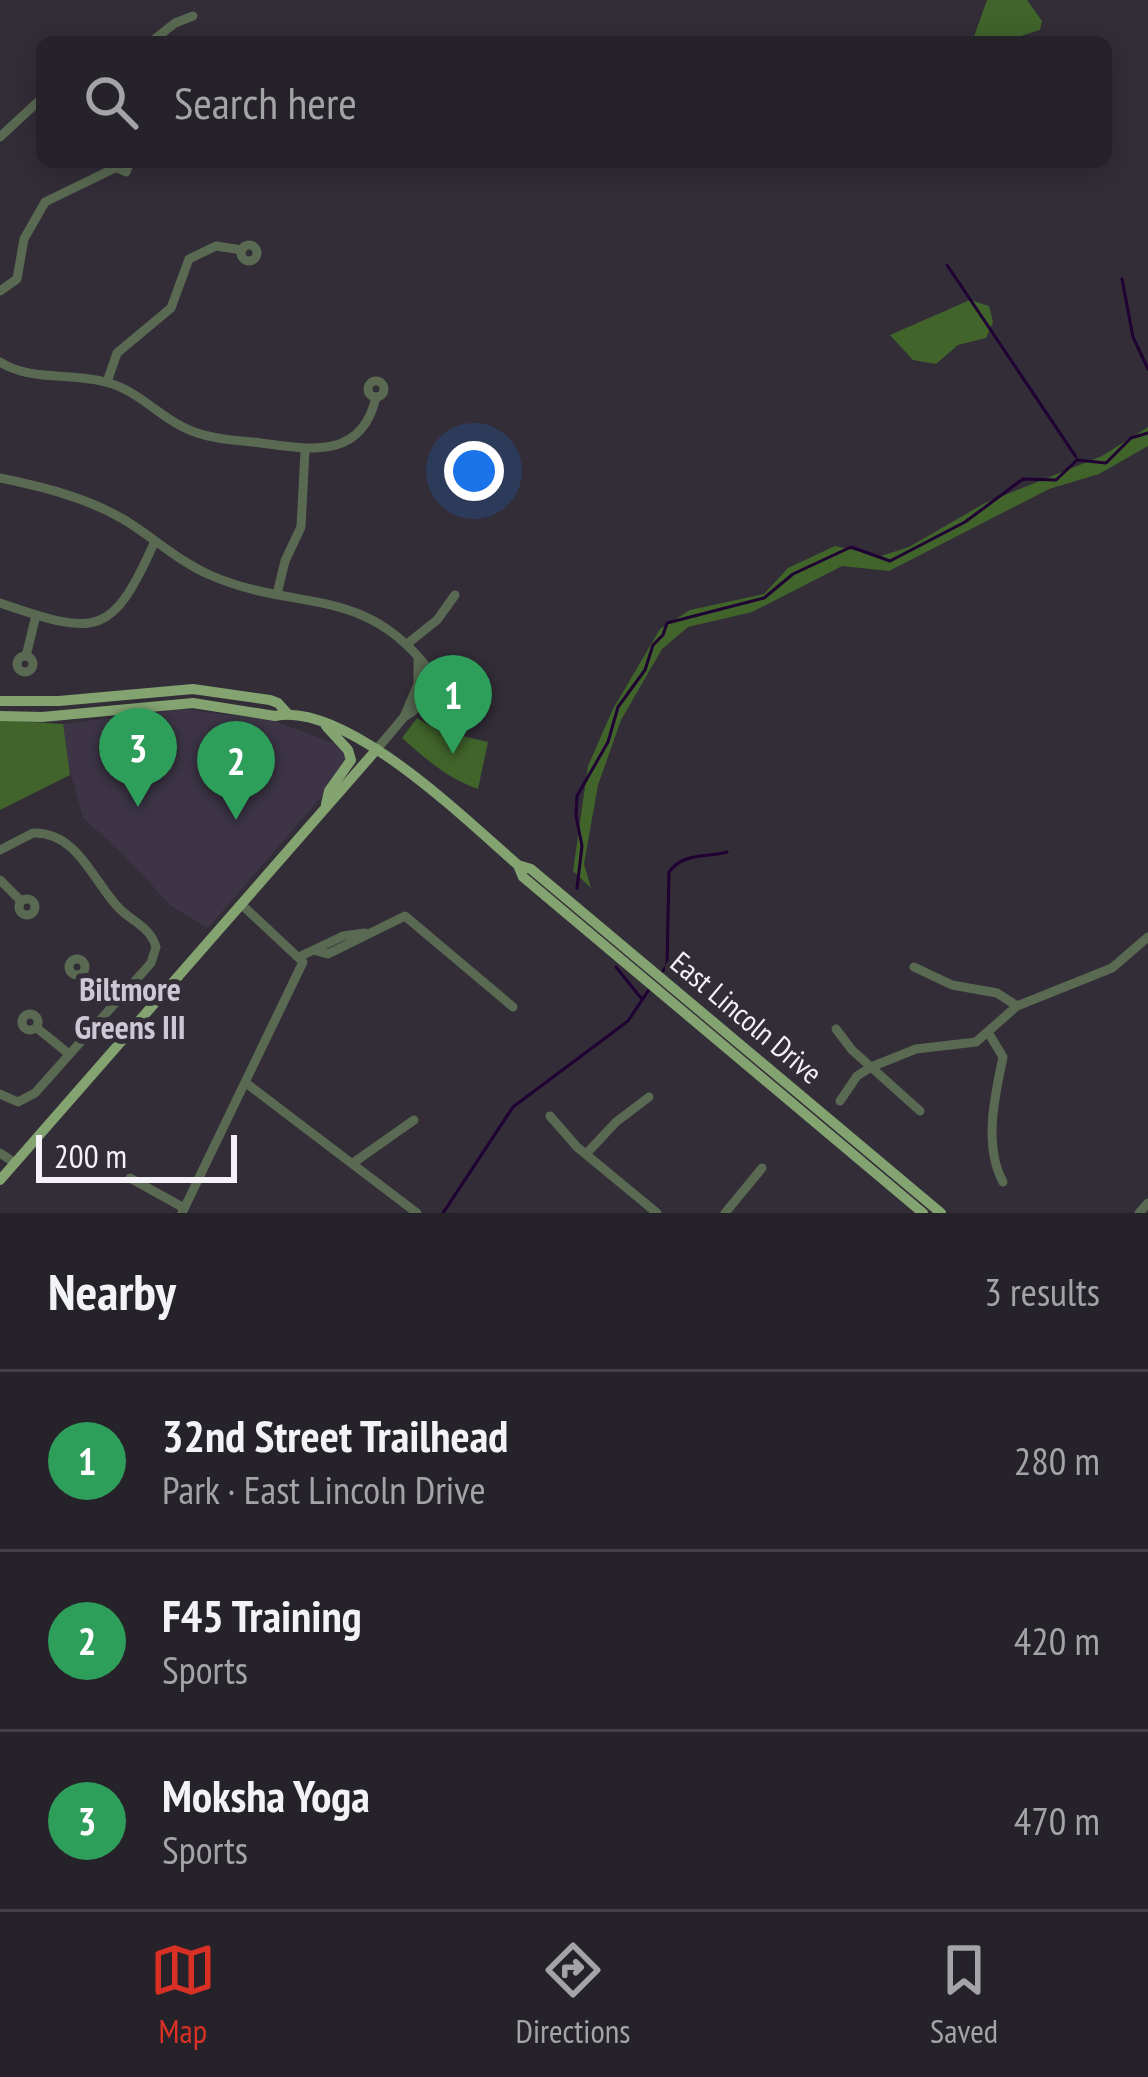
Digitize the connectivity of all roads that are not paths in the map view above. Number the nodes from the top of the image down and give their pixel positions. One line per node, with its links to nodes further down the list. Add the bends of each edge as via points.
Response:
1 (193, 16): 2 (street)
2 (159, 36)
3 (36, 103): 4 (street)
4 (0, 136)
5 (109, 168): 7 (street, via 45,202 24,239 17,279)
6 (242, 250): 9 (street, via 216,246 189,259 171,308 117,353)
7 (0, 291)
8 (0, 362): 9 (street)
9 (107, 382): 11 (street, via 202,435)
10 (376, 397): 11 (street, via 368,420 346,440)
11 (305, 452): 14 (street, via 301,527)
12 (0, 478): 13 (street, via 100,507)
13 (154, 541): 14 (street, via 206,573); 17 (street, via 127,599 108,618 80,625)
14 (277, 594): 18 (street, via 349,608)
15 (455, 595): 18 (street)
16 (0, 603): 17 (street)
17 (36, 615): 19 (street)
18 (407, 644): 24 (street, via 422,678)
19 (26, 656)
20 (0, 701): 21 (main road, East Lincoln Drive, via 193,689 270,700)
21 (287, 713): 22 (main road, East Lincoln Drive, via 193,703); 23 (main road, East Lincoln Drive)
22 (0, 716)
23 (324, 724): 24 (main road, East Lincoln Drive); 25 (main road, via 351,760)
24 (377, 749): 25 (main road); 48 (main road, East Lincoln Drive)
25 (325, 811): 29 (main road)
26 (0, 850): 34 (street, via 45,833 84,860 116,905 154,938 154,957)
27 (0, 880): 28 (street)
28 (21, 901)
29 (242, 905): 31 (street); 53 (main road)
30 (1148, 937): 35 (street, via 1112,968)
31 (301, 956): 36 (street, via 328,954 405,916); 42 (street)
32 (914, 967): 35 (street)
33 (82, 974): 34 (street)
34 (116, 1001): 40 (street)
35 (1017, 1006): 39 (street)
36 (513, 1007)
37 (37, 1028): 40 (street)
38 (836, 1029): 41 (street)
39 (988, 1032): 41 (street); 55 (street, via 1003,1057 993,1110)
40 (68, 1054): 43 (street, via 24,1102)
41 (867, 1070): 45 (street); 48 (street)
42 (246, 1083): 51 (street); 57 (street)
43 (0, 1094)
44 (649, 1097): 50 (street)
45 (920, 1112)
46 (550, 1116): 50 (street)
47 (414, 1120): 51 (street)
48 (822, 1121): 61 (main road, East Lincoln Drive); 62 (main road, East Lincoln Drive)
49 (0, 1153): 53 (street)
50 (586, 1154): 59 (street)
51 (353, 1163): 58 (street)
52 (762, 1168): 60 (street)
53 (6, 1170)
54 (130, 1178): 57 (street)
55 (1003, 1182)
56 (1148, 1203): 63 (street)
57 (183, 1210)
58 (417, 1213)
59 (657, 1213)
60 (725, 1213)
61 (923, 1213)
62 (941, 1213)
63 (1139, 1213)

